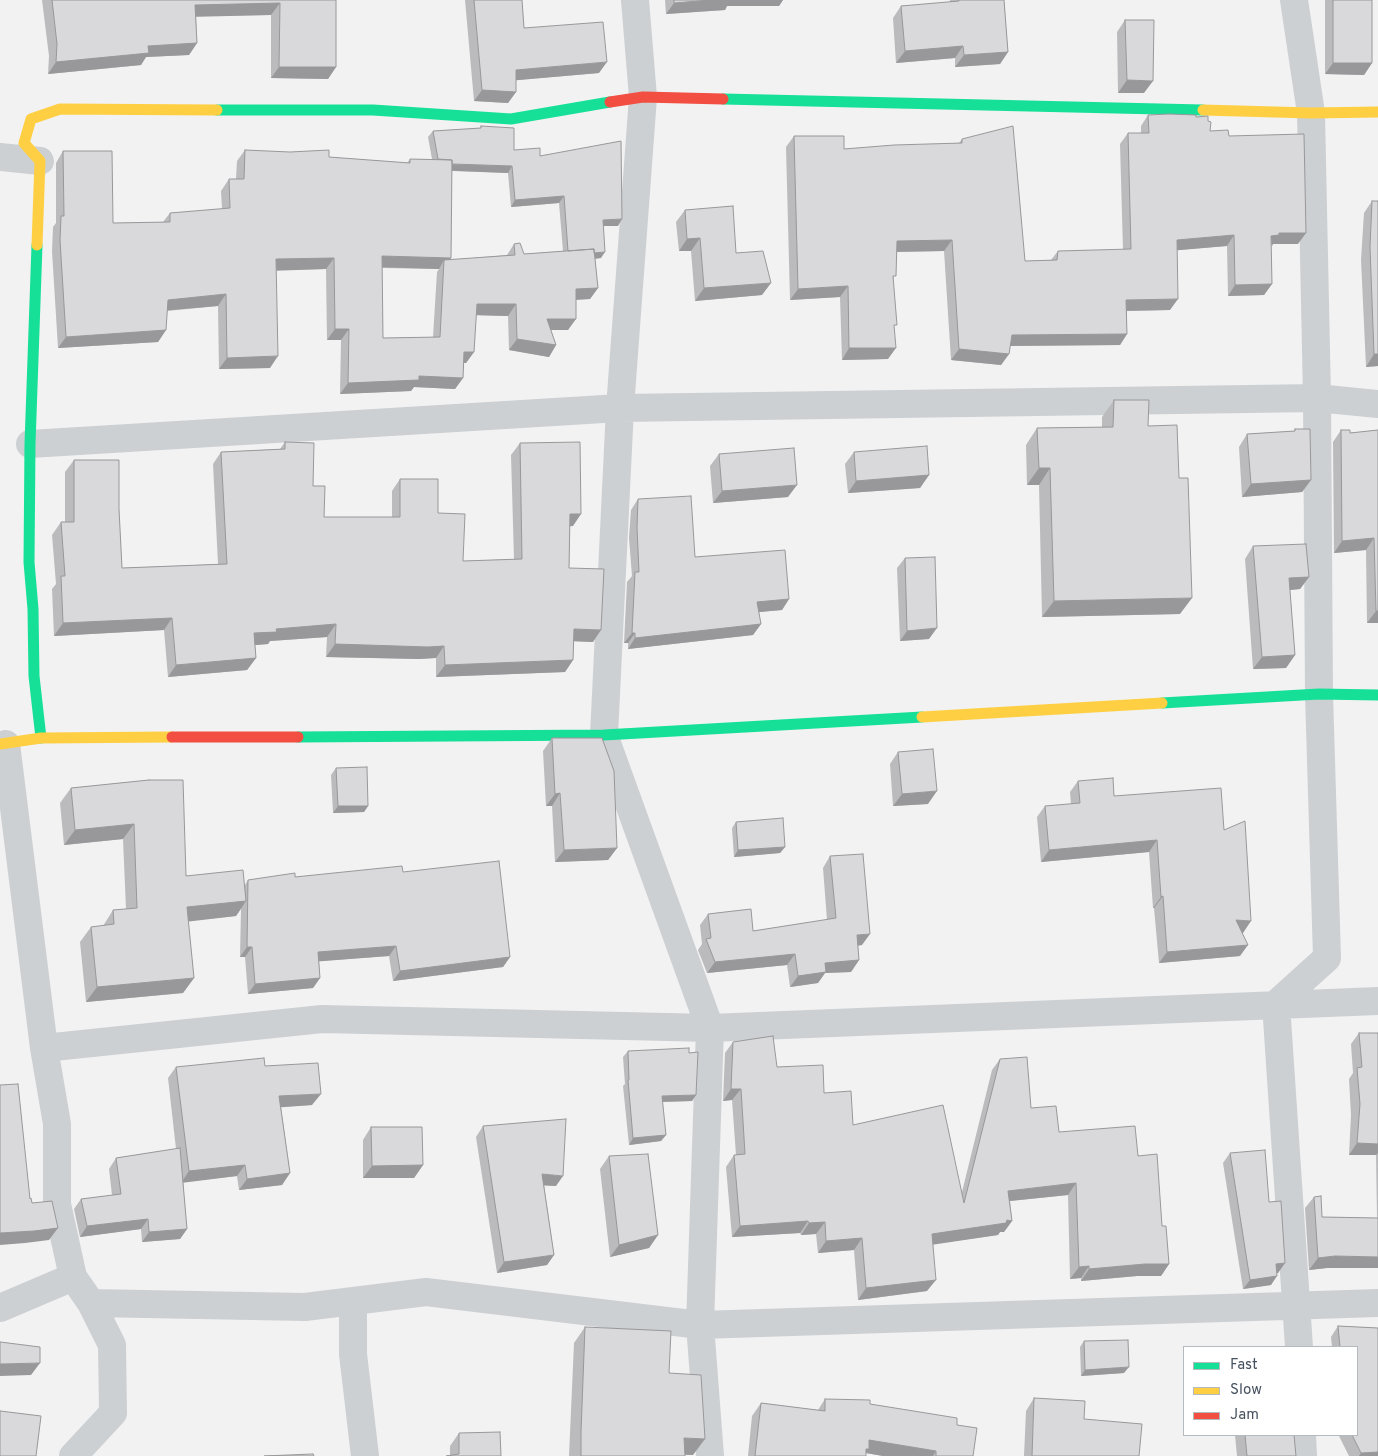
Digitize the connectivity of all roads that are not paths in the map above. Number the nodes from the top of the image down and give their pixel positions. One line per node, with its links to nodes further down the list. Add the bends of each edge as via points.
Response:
1 (635, 0): 3 (street)
2 (1294, 0): 5 (street)
3 (643, 97): 5 (street); 7 (street, via 511,119 373,110 60,109 31,120 24,143); 10 (street)
4 (1378, 112): 5 (street)
5 (1311, 113): 8 (street)
6 (0, 157): 7 (street)
7 (40, 161): 11 (street)
8 (1317, 398): 9 (street); 10 (street); 12 (street)
9 (1378, 404)
10 (620, 408): 11 (street); 14 (street)
11 (30, 444): 15 (street, via 29,562 34,676)
12 (1319, 694): 13 (street); 14 (street); 18 (street, via 1327,958)
13 (1378, 695)
14 (604, 735): 15 (street); 19 (street)
15 (41, 738): 16 (street)
16 (3, 744): 20 (street)
17 (1378, 1001): 18 (street)
18 (1276, 1004): 19 (street); 25 (street)
19 (710, 1028): 20 (street, via 322,1019); 27 (street)
20 (44, 1048): 21 (street, via 57,1124 58,1204)
21 (73, 1277): 23 (street); 26 (street)
22 (353, 1301): 23 (street, via 305,1307); 27 (street, via 426,1292); 31 (street, via 353,1354)
23 (90, 1303): 30 (street, via 112,1345 113,1413)
24 (1378, 1303): 25 (street)
25 (1297, 1307): 27 (street); 28 (street)
26 (0, 1308)
27 (700, 1325): 32 (street)
28 (1299, 1346)
29 (1302, 1436): 33 (street)
30 (73, 1456)
31 (365, 1456)
32 (710, 1456)
33 (1303, 1456)

